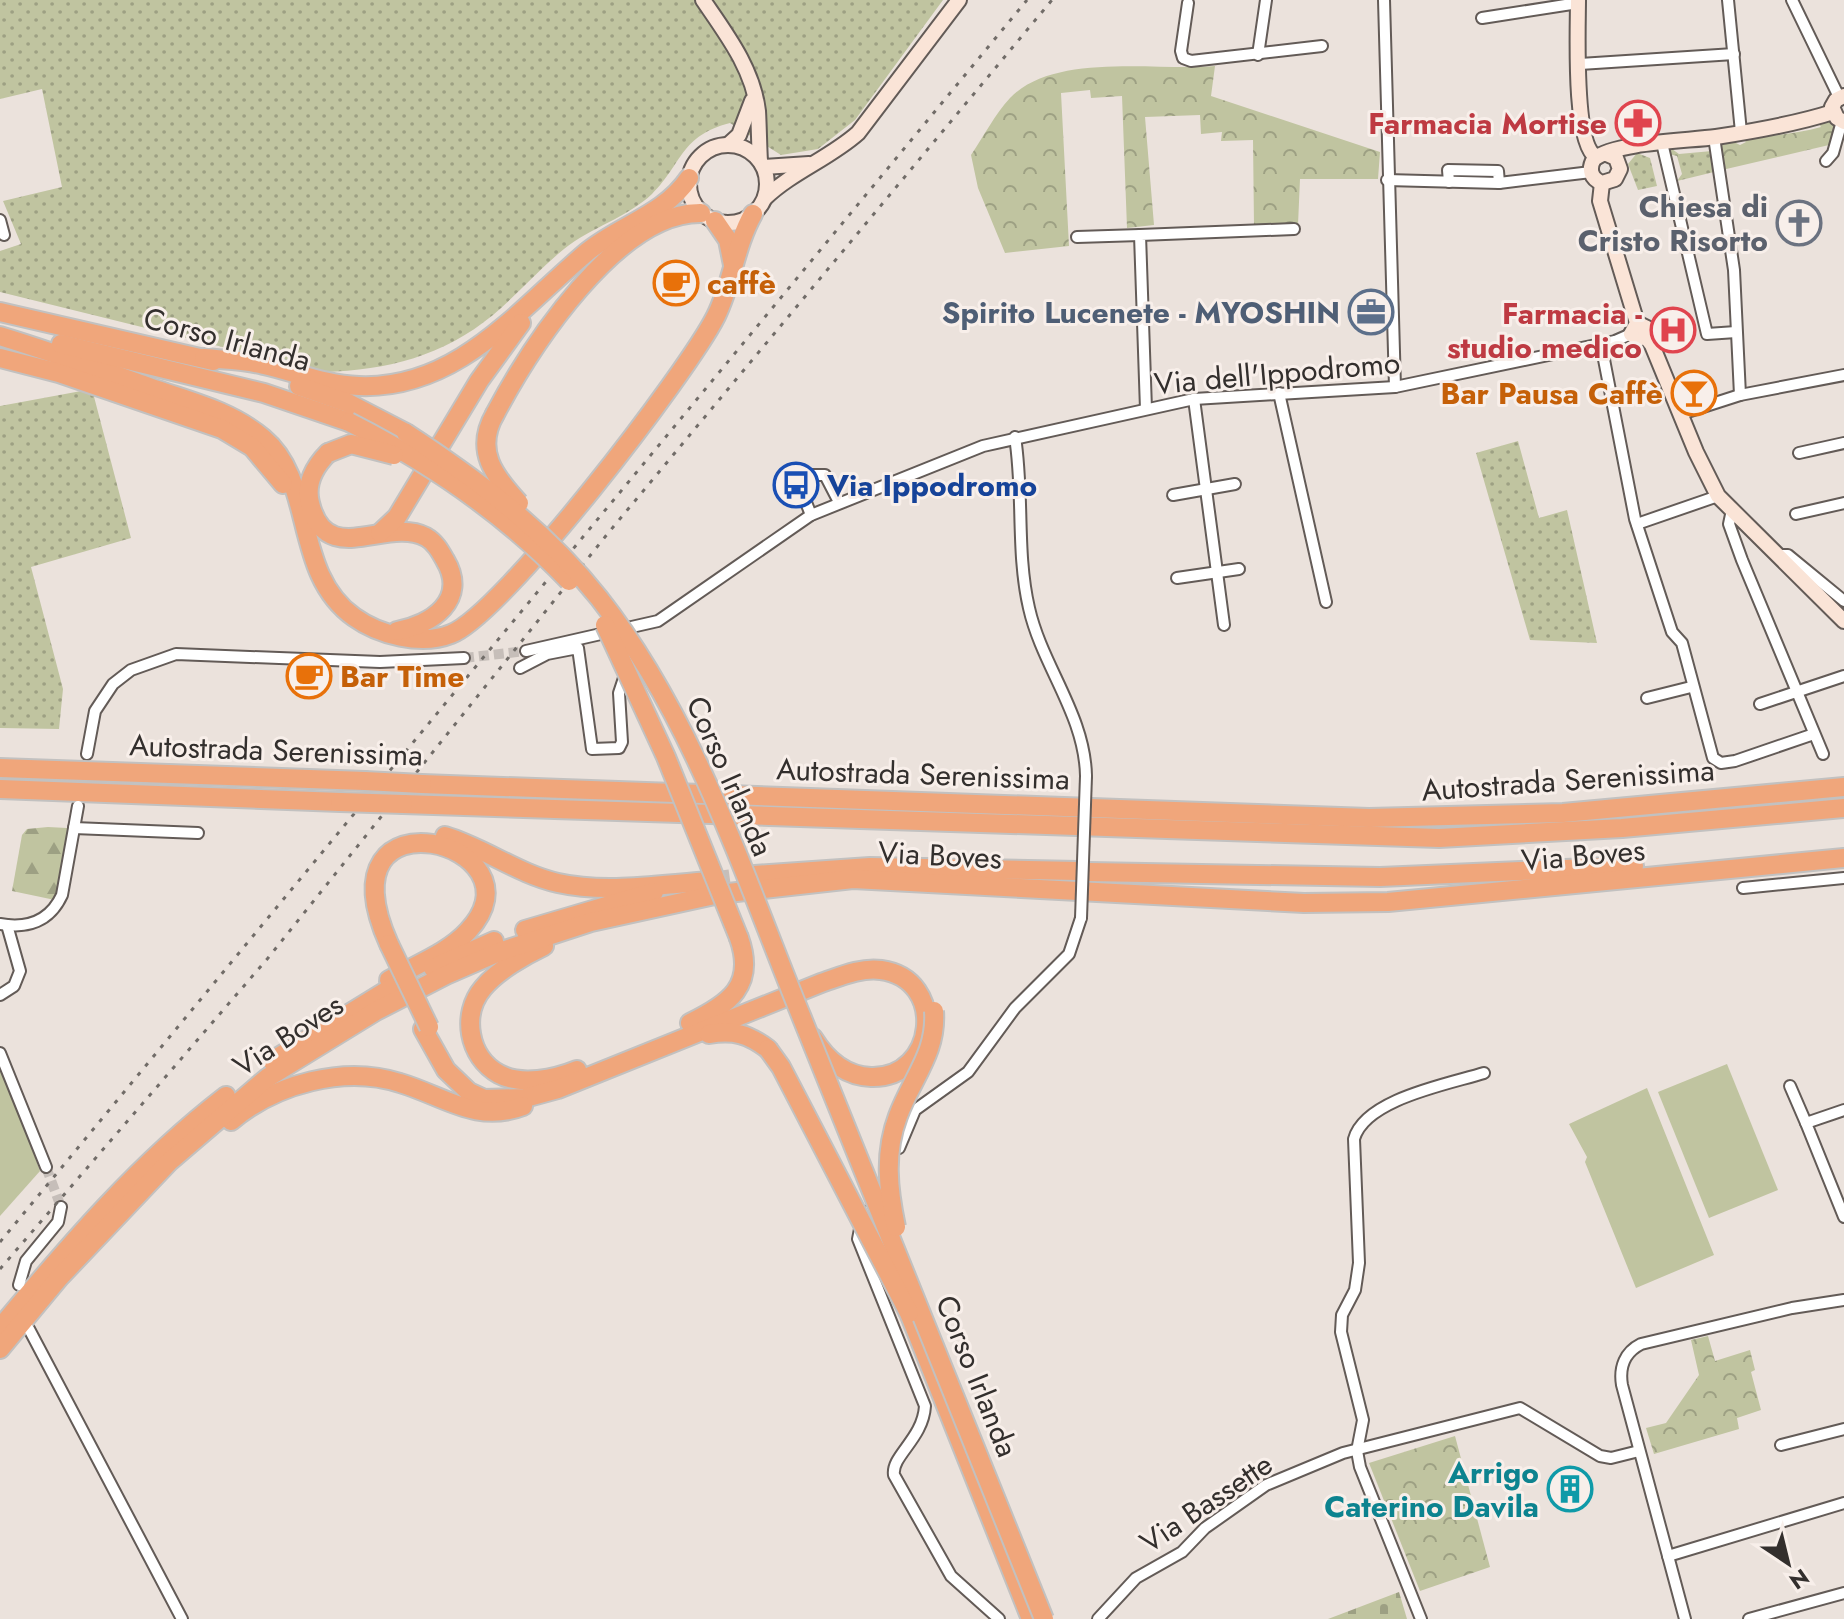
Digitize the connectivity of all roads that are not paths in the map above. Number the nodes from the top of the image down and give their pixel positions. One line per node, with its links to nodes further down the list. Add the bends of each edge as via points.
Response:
1 (703, 0): 14 (street, via 745,65)
2 (959, 0): 23 (street, via 858,133)
3 (1266, 0): 12 (street)
4 (1384, 0): 27 (street)
5 (1728, 0): 11 (street)
6 (1792, 0): 15 (street)
7 (1578, 2): 9 (street); 13 (street)
8 (1188, 3): 12 (street, via 1183,58)
9 (1482, 18)
10 (1322, 46): 12 (street)
11 (1734, 54): 13 (street); 17 (street)
12 (1258, 55)
13 (1580, 64): 21 (street, via 1585,139 1591,154)
14 (753, 93): 20 (street, via 739,135); 24 (street)
15 (1842, 97): 16 (street, via 1832,105)
16 (1840, 118): 17 (street); 22 (street, via 1833,153)
17 (1741, 132): 18 (street)
18 (1714, 137): 19 (street); 44 (street, via 1734,270)
19 (1662, 143): 21 (street, via 1629,147); 44 (street, via 1707,334)
20 (728, 145): 24 (street, via 742,147); 26 (street, via 702,154)
21 (1607, 157): 25 (street); 28 (street, via 1617,177)
22 (1826, 161)
23 (817, 163): 24 (street); 29 (street)
24 (762, 164): 29 (street, via 768,183)
25 (1591, 172): 27 (street, via 1499,183); 28 (street)
26 (689, 178): 31 (street, via 693,203); 38 (highway, via 666,204 608,236)
27 (1387, 180): 51 (street)
28 (1602, 183): 43 (street, via 1600,201)
29 (765, 198): 30 (street)
30 (753, 214): 31 (street, via 741,221); 37 (highway)
31 (708, 217): 37 (highway, via 728,240); 73 (highway, bridge, via 662,221 612,257 535,348 495,414 484,445 490,467)
32 (0, 220): 34 (street)
33 (1294, 229): 35 (street)
34 (4, 235)
35 (1140, 235): 36 (street); 55 (street)
36 (1077, 237)
37 (733, 266): 83 (highway, via 715,318 688,361 630,440 477,618 452,634 425,640)
38 (551, 284): 48 (highway, via 464,358 403,383 358,386 261,364); 72 (highway, via 479,381 397,517)
39 (0, 304): 41 (highway)
40 (0, 312): 41 (highway, Corso Irlanda)
41 (49, 323): 49 (highway, Corso Irlanda)
42 (0, 330): 49 (highway, Corso Irlanda)
43 (1638, 331): 46 (street, Via dell'Ippodromo); 56 (street, via 1652,345)
44 (1736, 332): 53 (street)
45 (0, 336): 69 (highway, via 235,418 275,448)
46 (1601, 344): 51 (street, Via dell'Ippodromo); 71 (street)
47 (0, 358): 69 (highway, via 222,429 266,460)
48 (204, 358): 49 (highway, Corso Irlanda); 73 (highway, Corso Irlanda, bridge, via 348,403 406,433 509,506)
49 (165, 359): 66 (highway, Corso Irlanda, bridge, via 349,422 419,459)
50 (1844, 375): 53 (street)
51 (1395, 387): 52 (street, Via dell'Ippodromo)
52 (1279, 393): 54 (street, Via dell'Ippodromo); 79 (street)
53 (1740, 395): 56 (street)
54 (1194, 399): 55 (street, Via dell'Ippodromo); 61 (street)
55 (1146, 409): 57 (street, Via dell'Ippodromo)
56 (1681, 414): 62 (street)
57 (1015, 437): 64 (street, Via dell'Ippodromo); 143 (street, bridge, via 1024,583 1086,753 1081,918 1069,954 1015,1008 968,1072 915,1110 901,1137 891,1187 858,1230 924,1399 922,1426 896,1462 894,1475 951,1576)
58 (1844, 443): 59 (street)
59 (1799, 453)
60 (1235, 484): 61 (street)
61 (1205, 489): 63 (street); 76 (street)
62 (1716, 492): 67 (street); 71 (street)
63 (1173, 495)
64 (839, 502): 70 (street, Via dell'Ippodromo); 70 (street, via 825,475 812,475 800,487)
65 (1844, 503): 68 (street)
66 (484, 505): 72 (highway, bridge, via 384,451 351,444 328,453 318,463 309,489 319,523 342,538 358,540); 82 (highway, Corso Irlanda, bridge, via 552,563)
67 (1732, 510): 74 (street); 89 (street, via 1729,524)
68 (1796, 514)
69 (300, 515): 83 (highway, via 322,582 336,601 355,618)
70 (811, 515): 82 (street, Via dell'Ippodromo, via 658,621)
71 (1637, 524): 88 (street, via 1672,632 1682,643)
72 (380, 533): 83 (highway, via 412,531 432,541 449,566 453,584 435,618 420,627)
73 (562, 555): 112 (highway, Corso Irlanda, bridge, via 630,640 682,731)
74 (1780, 555): 78 (street, via 1788,555); 80 (street)
75 (1239, 569): 76 (street)
76 (1218, 572): 77 (street); 81 (street)
77 (1177, 578)
78 (1844, 601)
79 (1326, 602)
80 (1844, 621)
81 (1224, 625)
82 (613, 628): 84 (street, Via dell'Ippodromo); 86 (street, via 629,650 619,693 619,748 589,745 578,648 547,654); 115 (highway, bridge, via 739,938 745,971 727,1001); 131 (highway, Corso Irlanda, bridge, via 675,741)
83 (387, 632)
84 (526, 651)
85 (464, 658): 93 (street, via 380,662 176,654 131,670 106,692)
86 (520, 668)
87 (1844, 676): 89 (street)
88 (1691, 687): 90 (street); 92 (street, via 1713,758 1721,763)
89 (1795, 690): 91 (street); 92 (street)
90 (1647, 698)
91 (1760, 704)
92 (1814, 734): 94 (street)
93 (87, 754)
94 (1823, 754)
95 (0, 768): 96 (highway, Autostrada Serenissima, bridge, via 1369,818 1601,810)
96 (1844, 787)
97 (0, 789): 99 (highway, Autostrada Serenissima, bridge, via 1439,838)
98 (78, 806): 100 (street)
99 (1844, 808)
100 (74, 828): 101 (street); 108 (street, via 56,909 30,924)
101 (198, 833)
102 (1844, 847): 104 (highway, Via Boves, via 1442,876 1294,878 870,867)
103 (1844, 858): 107 (highway, Via Boves, via 1388,902 1304,903 853,879)
104 (755, 875)
105 (1844, 878): 106 (street)
106 (1743, 888)
107 (684, 900): 117 (highway, via 551,943 483,988 470,1018 470,1035 487,1065 514,1078); 126 (highway, Via Boves, via 548,934 446,975 376,1011 267,1078)
108 (4, 924): 110 (street, via 20,971 14,986)
109 (385, 945): 113 (highway); 114 (highway, via 373,898 389,855 429,841 455,848 472,862 485,895 470,929 332,1012); 114 (highway, Via Boves, via 369,917 366,881 382,848 414,832 469,843 517,870 557,883 586,887 712,881 547,922 404,981)
110 (0, 995)
111 (931, 1012): 112 (highway, bridge, via 915,1059 886,1077 852,1075 835,1064); 115 (highway, via 927,992 897,968 859,965); 128 (highway, bridge, via 933,1043 898,1116 888,1164 888,1192)
112 (805, 1026): 128 (highway, Corso Irlanda, bridge)
113 (426, 1028): 117 (highway, via 456,1075 480,1092 516,1094); 120 (highway, via 446,1070 469,1092 501,1100)
114 (303, 1040): 132 (highway, Via Boves, via 217,1102 144,1167)
115 (646, 1048): 117 (highway); 120 (highway); 131 (highway, bridge, via 721,1032 751,1036 768,1049)
116 (0, 1053): 123 (street)
117 (571, 1073)
118 (1484, 1073): 137 (street, via 1407,1096 1370,1116 1356,1131 1359,1263 1341,1332 1363,1420)
119 (1790, 1086): 122 (street)
120 (558, 1089): 126 (highway, Via Boves, via 506,1113 484,1114 399,1082 330,1076 278,1092 237,1116)
121 (1844, 1110): 122 (street)
122 (1806, 1123): 124 (street)
123 (46, 1167)
124 (1842, 1204): 127 (street)
125 (61, 1207): 129 (street, via 58,1222 26,1261)
126 (123, 1209): 134 (highway, Via Boves)
127 (1844, 1217)
128 (910, 1284): 145 (highway, Corso Irlanda, bridge)
129 (19, 1285)
130 (1844, 1300): 138 (street, via 1634,1347 1620,1374)
131 (909, 1313): 144 (highway, Corso Irlanda)
132 (0, 1328)
133 (29, 1329): 142 (street)
134 (0, 1349)
135 (1844, 1429): 136 (street)
136 (1781, 1445)
137 (1357, 1451): 138 (street, Via Bassette, via 1520,1408 1600,1456); 146 (street, Via Bassette, via 1288,1474 1246,1498 1182,1552 1136,1578); 147 (street)
138 (1639, 1451): 140 (street)
139 (1844, 1503): 140 (street)
140 (1668, 1556): 148 (street)
141 (1844, 1593): 149 (street)
142 (182, 1619)
143 (999, 1619)
144 (1031, 1619)
145 (1044, 1619)
146 (1098, 1619)
147 (1421, 1619)
148 (1685, 1619)
149 (1749, 1619)

